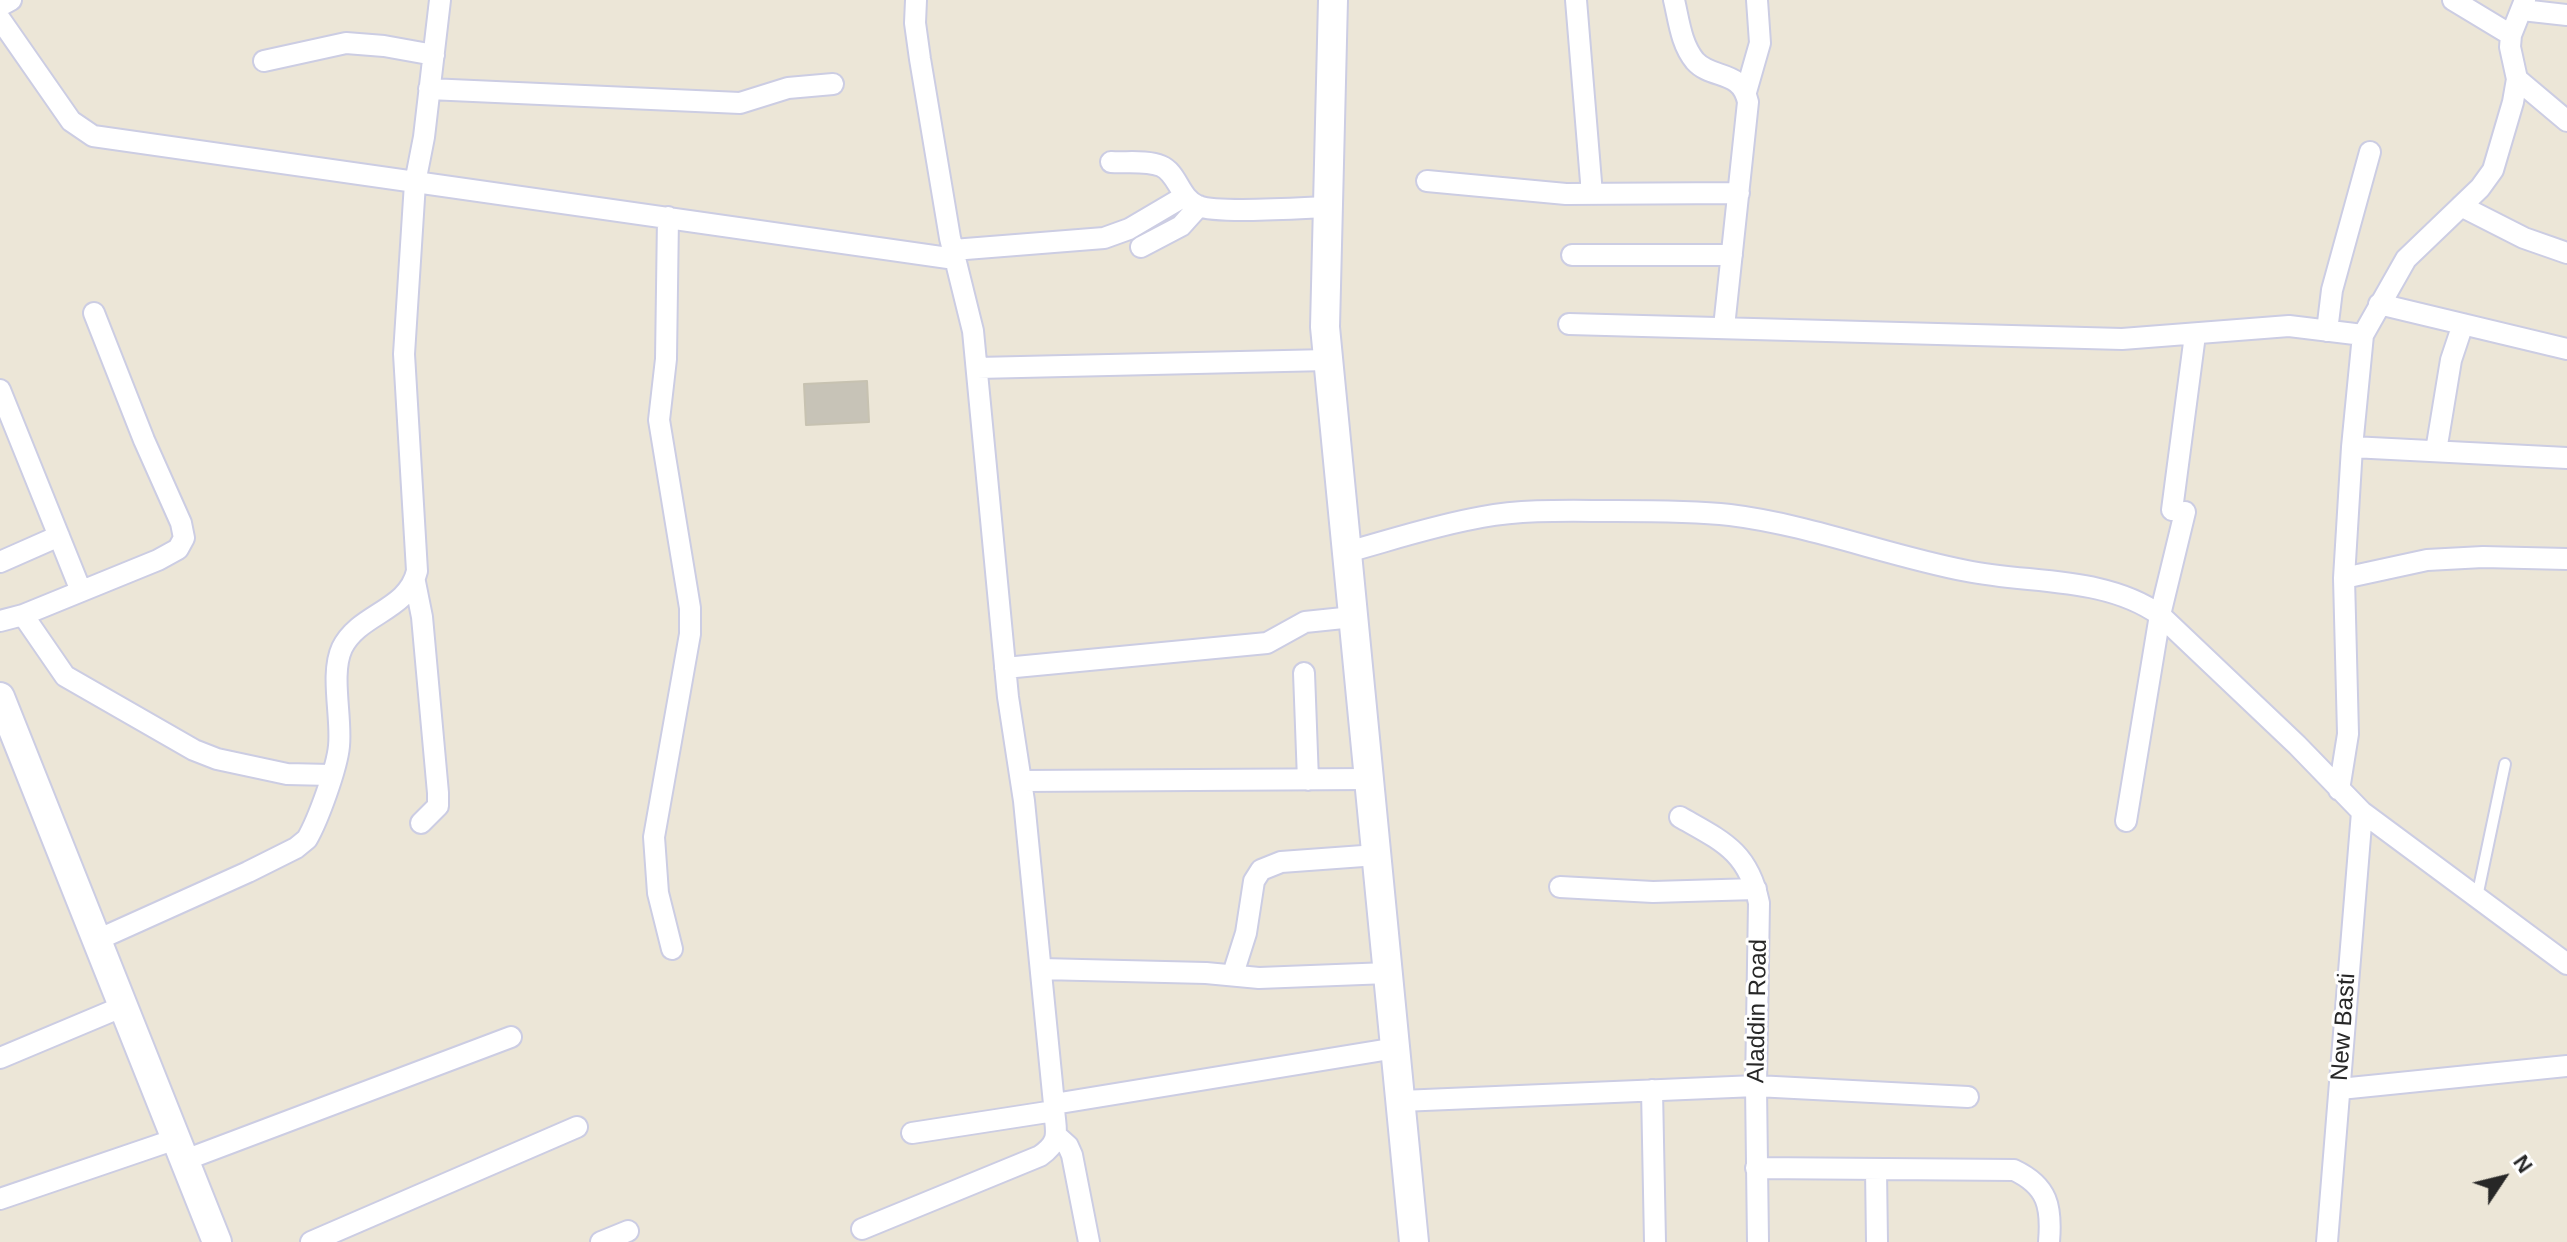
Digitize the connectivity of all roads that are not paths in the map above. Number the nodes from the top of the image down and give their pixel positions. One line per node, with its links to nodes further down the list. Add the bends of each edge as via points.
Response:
1 (11, 0): 10 (street)
2 (440, 0): 14 (street)
3 (916, 0): 33 (street, via 920,59)
4 (1333, 0): 29 (street)
5 (1576, 0): 26 (street)
6 (1674, 0): 19 (street, via 1681,32 1698,64 1735,80)
7 (1757, 0): 19 (street, via 1760,43)
8 (2453, 0): 13 (street)
9 (2523, 5): 11 (street); 13 (street)
10 (0, 6)
11 (2567, 15)
12 (0, 19): 24 (street, via 71,121 93,136)
13 (2511, 35): 16 (street)
14 (434, 55): 15 (street, via 346,43); 18 (street)
15 (264, 61)
16 (2517, 79): 20 (street); 28 (street, via 2493,170)
17 (833, 84): 18 (street, via 788,88 740,103)
18 (429, 89): 24 (street)
19 (1746, 92): 25 (street)
20 (2567, 121)
21 (2370, 152): 41 (street, via 2332,290)
22 (1111, 162): 27 (street, via 1162,166)
23 (1427, 181): 26 (street)
24 (415, 183): 30 (street); 56 (street, via 404,354)
25 (1739, 193): 26 (street); 35 (street)
26 (1592, 194)
27 (1192, 201): 29 (street, via 1219,209); 31 (street, via 1175,230); 33 (street, via 1104,238)
28 (2461, 206): 32 (street); 36 (street, via 2413,250)
29 (1328, 207): 45 (street)
30 (668, 217): 33 (street); 80 (street, via 666,359 659,420 690,608 690,634 654,837 658,893)
31 (1141, 247)
32 (2567, 253)
33 (954, 254): 46 (street)
34 (1572, 255): 35 (street)
35 (1732, 255): 40 (street)
36 (2379, 304): 39 (street); 43 (street)
37 (94, 313): 57 (street, via 184,538 170,555)
38 (1569, 324): 40 (street)
39 (2463, 324): 44 (street); 49 (street, via 2451,360)
40 (1724, 327): 42 (street, via 2122,339)
41 (2327, 331): 42 (street, via 2289,326); 43 (street)
42 (2195, 335): 59 (street, via 2178,511)
43 (2363, 335): 48 (street)
44 (2567, 349)
45 (1328, 360): 46 (street); 52 (street)
46 (977, 368): 62 (street)
47 (0, 390): 51 (street)
48 (2352, 447): 49 (street); 55 (street)
49 (2436, 451): 50 (street)
50 (2567, 458)
51 (59, 536): 54 (street); 57 (street)
52 (1347, 552): 59 (street, via 1512,512 1730,515 1966,571 2116,593); 60 (street)
53 (2567, 559): 55 (street, via 2438,559)
54 (0, 562)
55 (2344, 578): 70 (street, via 2348,734)
56 (415, 582): 66 (street, via 395,604 369,618 342,648 337,667 339,748); 74 (street, via 438,793 438,806)
57 (81, 591): 58 (street)
58 (23, 615): 61 (street); 66 (street, via 65,676 194,750 287,774)
59 (2160, 615): 70 (street); 73 (street)
60 (1353, 617): 62 (street, via 1305,622 1267,643); 67 (street)
61 (0, 621)
62 (1005, 668): 69 (street)
63 (1304, 673): 68 (street)
64 (0, 697): 79 (street)
65 (2505, 764): 78 (lane)
66 (331, 777): 79 (street, via 311,833 296,848)
67 (1369, 779): 68 (street); 75 (street)
68 (1308, 780): 69 (street)
69 (1021, 781): 82 (street)
70 (2339, 790): 71 (street)
71 (2362, 812): 78 (street); 91 (street, New Basti)
72 (1680, 817): 77 (street, Aladdin Road, via 1731,847)
73 (2126, 821)
74 (421, 823)
75 (1377, 855): 83 (street); 84 (street, via 1281,862 1261,870)
76 (1560, 887): 77 (street, via 1653,892)
77 (1756, 889): 90 (street, Aladdin Road)
78 (2477, 897): 81 (street)
79 (97, 940): 85 (street)
80 (672, 949)
81 (2567, 964)
82 (1041, 969): 84 (street); 95 (street)
83 (1388, 973): 84 (street, via 1283,978); 87 (street)
84 (1233, 974)
85 (124, 1006): 88 (street); 99 (street)
86 (511, 1037): 99 (street)
87 (1396, 1048): 94 (street); 95 (street)
88 (0, 1058)
89 (2567, 1066): 91 (street)
90 (1756, 1086): 92 (street); 93 (street); 100 (street, Aladdin Road)
91 (2340, 1089): 114 (street, New Basti)
92 (1652, 1090): 94 (street); 110 (street)
93 (1968, 1097)
94 (1401, 1101): 109 (street)
95 (1054, 1108): 97 (street); 98 (street)
96 (577, 1127): 106 (street)
97 (912, 1133)
98 (1058, 1137): 103 (street, via 1040,1156); 108 (street, via 1072,1155)
99 (180, 1149): 102 (street); 105 (street)
100 (1756, 1168): 101 (street); 111 (street, Aladdin Road)
101 (1876, 1169): 112 (street); 113 (street, via 2014,1170 2041,1189 2048,1205)
102 (0, 1199)
103 (862, 1229)
104 (628, 1231): 107 (street)
105 (217, 1242)
106 (311, 1242)
107 (601, 1242)
108 (1089, 1242)
109 (1414, 1242)
110 (1655, 1242)
111 (1758, 1242)
112 (1877, 1242)
113 (2049, 1242)
114 (2327, 1242)

